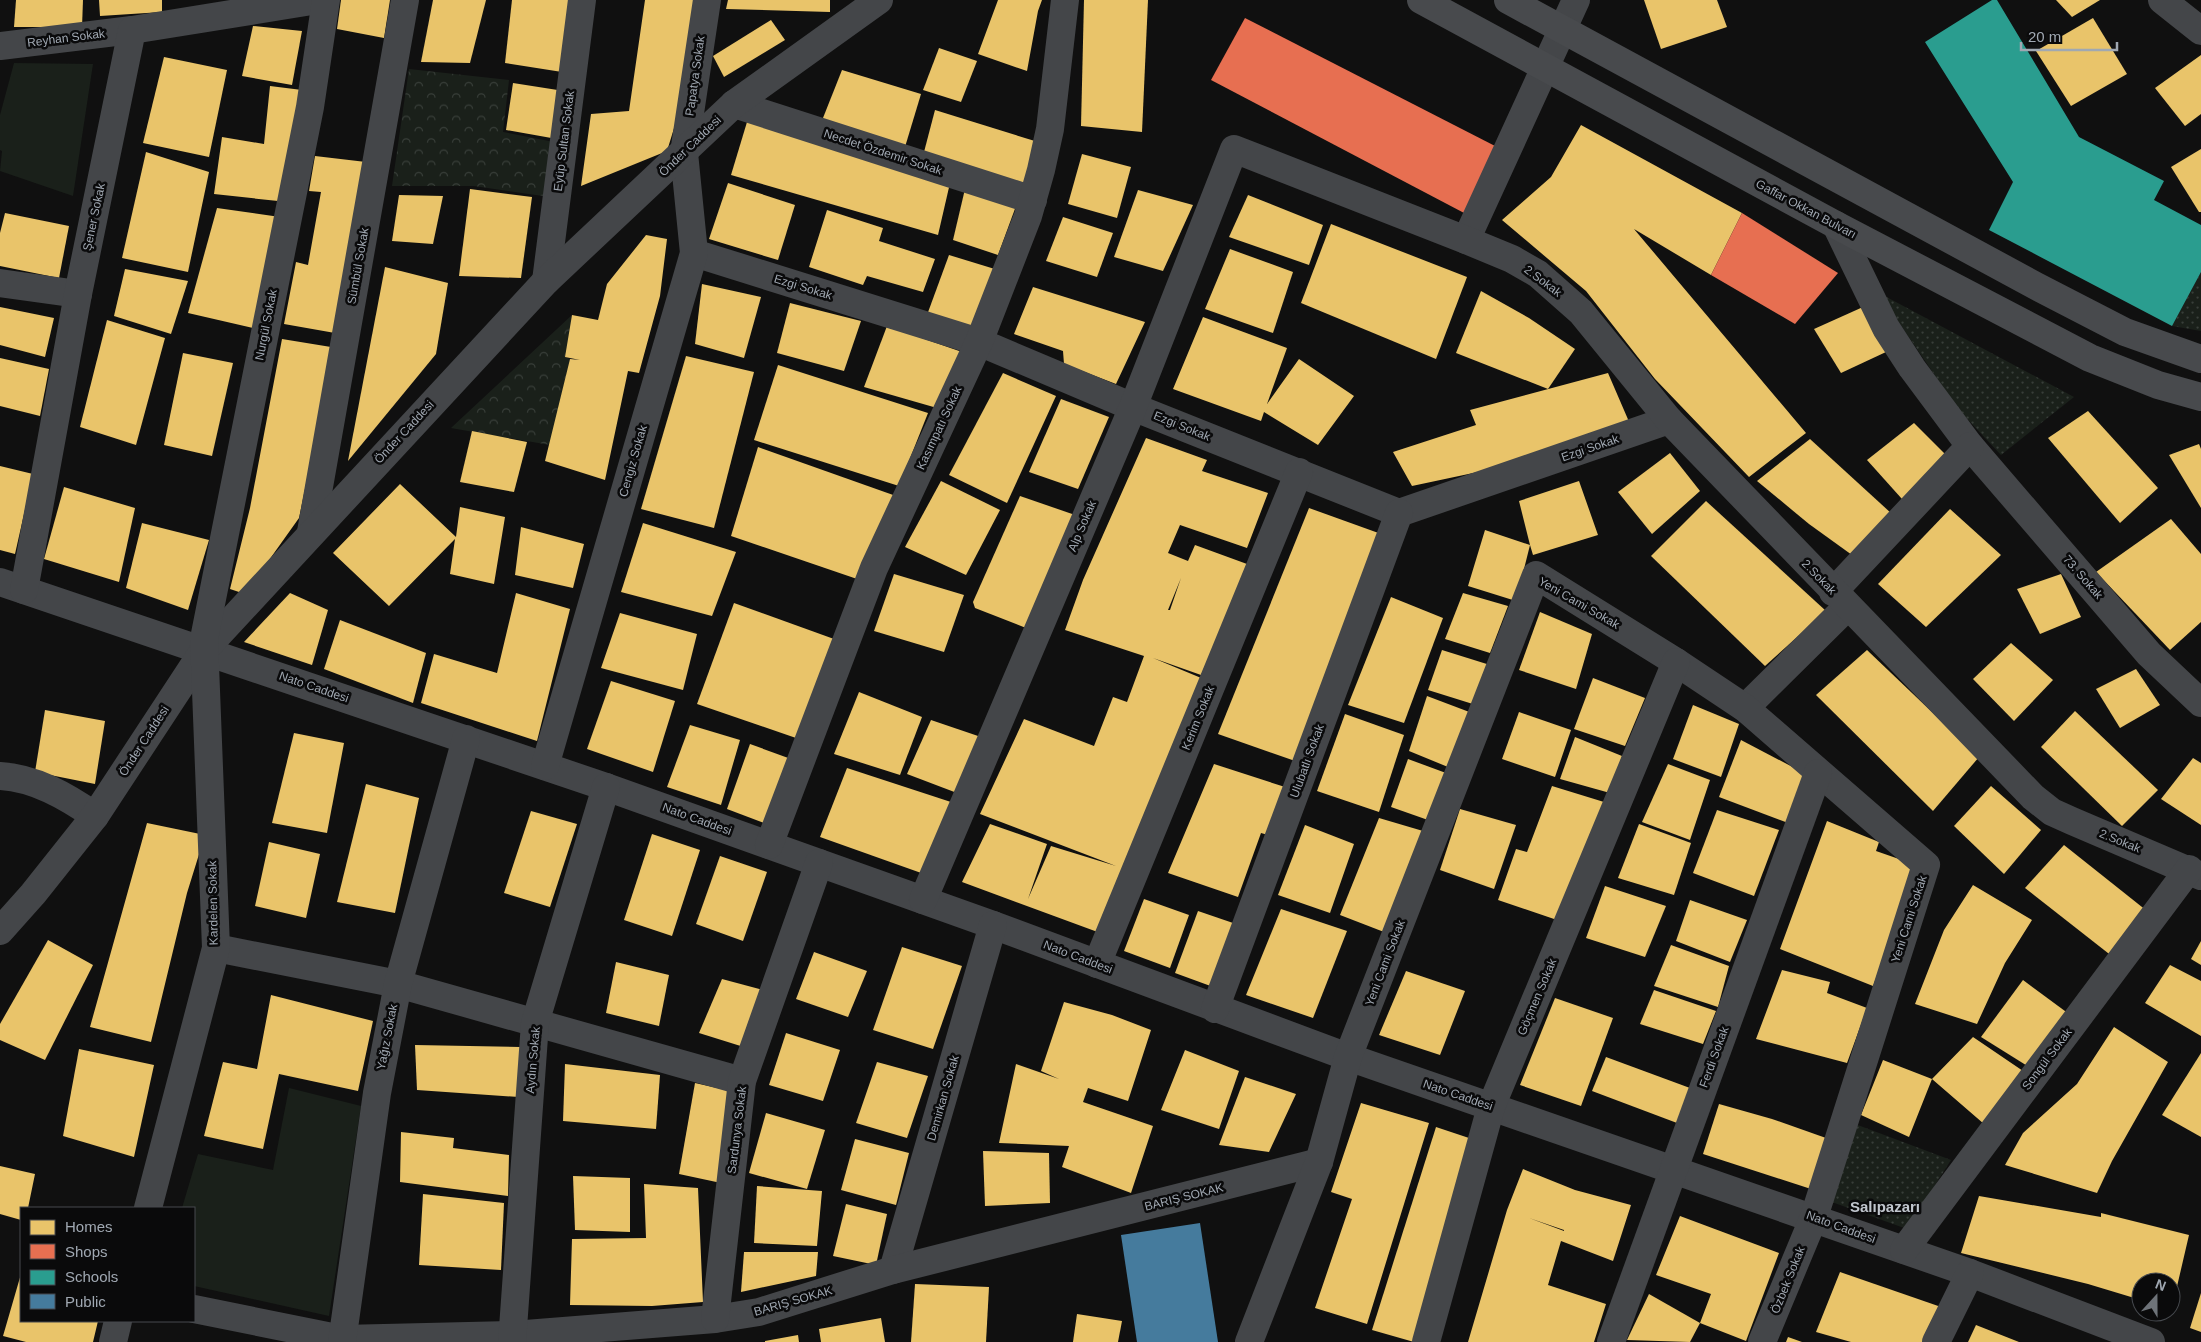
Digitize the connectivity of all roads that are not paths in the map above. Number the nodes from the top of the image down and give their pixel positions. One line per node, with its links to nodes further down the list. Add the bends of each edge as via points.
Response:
1 (318, 0): 13 (street)
2 (326, 0): 38 (street, Nurgül Sokak, via 310,107)
3 (405, 0): 35 (street, Sümbül Sokak)
4 (582, 0): 24 (street, Eyüp Sultan Sokak)
5 (706, 0): 19 (street, Papatya Sokak)
6 (879, 0): 17 (street, Önder Caddesi)
7 (1064, 0): 20 (street, Kasımpatı Sokak, via 1050,129)
8 (1421, 0): 16 (main road, Gaffar Okkan Bulvarı)
9 (1508, 0): 12 (main road)
10 (1576, 0): 12 (street)
11 (2162, 0): 14 (street)
12 (1562, 27): 16 (street); 28 (main road, via 2045,291 2125,332)
13 (132, 30): 15 (street, Reyhan Sokak); 26 (street, Şener Sokak)
14 (2201, 31)
15 (0, 46)
16 (1544, 66): 21 (main road, Gaffar Okkan Bulvarı); 22 (street)
17 (734, 104): 19 (street, Önder Caddesi); 20 (street, Necdet Özdemir Sokak)
18 (1234, 149): 22 (street, 2.Sokak); 30 (street, Alp Sokak)
19 (684, 153): 23 (street, Cengiz Sokak); 24 (street, Önder Caddesi)
20 (1033, 200): 27 (street, Kasımpatı Sokak)
21 (1836, 225): 29 (main road, Gaffar Okkan Bulvarı, via 2090,358 2158,385); 32 (street, 73. Sokak, via 1886,328)
22 (1466, 240): 31 (street, 2.Sokak, via 1512,259 1538,274 1562,295 1580,312)
23 (694, 253): 27 (street, Ezgi Sokak); 43 (street, Cengiz Sokak)
24 (546, 281): 35 (street, Önder Caddesi)
25 (0, 283): 26 (street)
26 (78, 294): 36 (street, Şener Sokak)
27 (979, 342): 30 (street, Ezgi Sokak); 48 (street, Kasımpatı Sokak, via 874,568)
28 (2201, 359)
29 (2201, 397)
30 (1133, 407): 33 (street, Ezgi Sokak); 51 (street, Alp Sokak)
31 (1669, 420): 34 (street, Ezgi Sokak); 37 (street, 2.Sokak)
32 (1970, 446): 37 (street); 40 (street, 73. Sokak, via 2149,654)
33 (1299, 472): 34 (street, Ezgi Sokak); 55 (street, Kerim Sokak)
34 (1400, 513): 57 (street, Ulubatlı Sokak)
35 (311, 532): 38 (street, Önder Caddesi)
36 (12, 586): 38 (street, Nato Caddesi)
37 (1840, 599): 41 (street); 50 (street, 2.Sokak, via 2033,797 2052,812)
38 (204, 650): 42 (street, Nato Caddesi); 47 (street, Önder Caddesi); 54 (street, Kardelen Sokak)
39 (1676, 662): 41 (street, Yeni Cami Sokak); 59 (street, Yeni Cami Sokak, via 1536,575); 61 (street, Göçmen Sokak)
40 (2201, 703)
41 (1745, 708): 44 (street, Yeni Cami Sokak)
42 (466, 739): 43 (street, Nato Caddesi); 56 (street, Yağız Sokak)
43 (544, 766): 46 (street, Nato Caddesi)
44 (1818, 773): 63 (street, Ferdi Sokak); 65 (street, Yeni Cami Sokak, via 1926,865)
45 (0, 776): 47 (street, via 37,784 59,793)
46 (606, 787): 48 (street, Nato Caddesi); 58 (street, Aydın Sokak)
47 (95, 816): 53 (street, Önder Caddesi)
48 (769, 845): 49 (street, Nato Caddesi)
49 (819, 863): 51 (street, Nato Caddesi); 60 (street, Sardunya Sokak)
50 (2195, 872): 66 (street, Songül Sokak)
51 (923, 900): 52 (street, Nato Caddesi)
52 (993, 925): 55 (street, Nato Caddesi); 67 (street, Demirkan Sokak)
53 (0, 931)
54 (216, 948): 56 (street); 64 (street, Kardelen Sokak)
55 (1098, 964): 57 (street, Nato Caddesi)
56 (398, 984): 58 (street); 74 (street, Yağız Sokak, via 376,1093)
57 (1215, 1009): 59 (street, Nato Caddesi)
58 (535, 1023): 60 (street); 72 (street, Aydın Sokak)
59 (1348, 1057): 61 (street, Nato Caddesi); 62 (street, Yeni Cami Sokak)
60 (742, 1081): 70 (street, Sardunya Sokak)
61 (1491, 1107): 63 (street, Nato Caddesi); 77 (street, Göçmen Sokak)
62 (1319, 1162): 67 (street, BARIŞ SOKAK); 76 (street, Yeni Cami Sokak)
63 (1673, 1169): 65 (street, Nato Caddesi); 78 (street, Ferdi Sokak)
64 (148, 1207)
65 (1814, 1217): 66 (street, Nato Caddesi); 79 (street, Özbek Sokak)
66 (1904, 1250): 68 (street, Nato Caddesi)
67 (893, 1270): 70 (street, BARIŞ SOKAK, via 759,1312)
68 (1970, 1273): 73 (street, Nato Caddesi); 80 (street)
69 (195, 1309): 74 (street, BARIŞ SOKAK)
70 (715, 1319): 72 (street, BARIŞ SOKAK)
71 (118, 1322): 75 (street)
72 (512, 1339): 74 (street, BARIŞ SOKAK)
73 (2139, 1340)
74 (342, 1341)
75 (113, 1342)
76 (1249, 1342)
77 (1426, 1342)
78 (1611, 1342)
79 (1762, 1342)
80 (1936, 1342)

